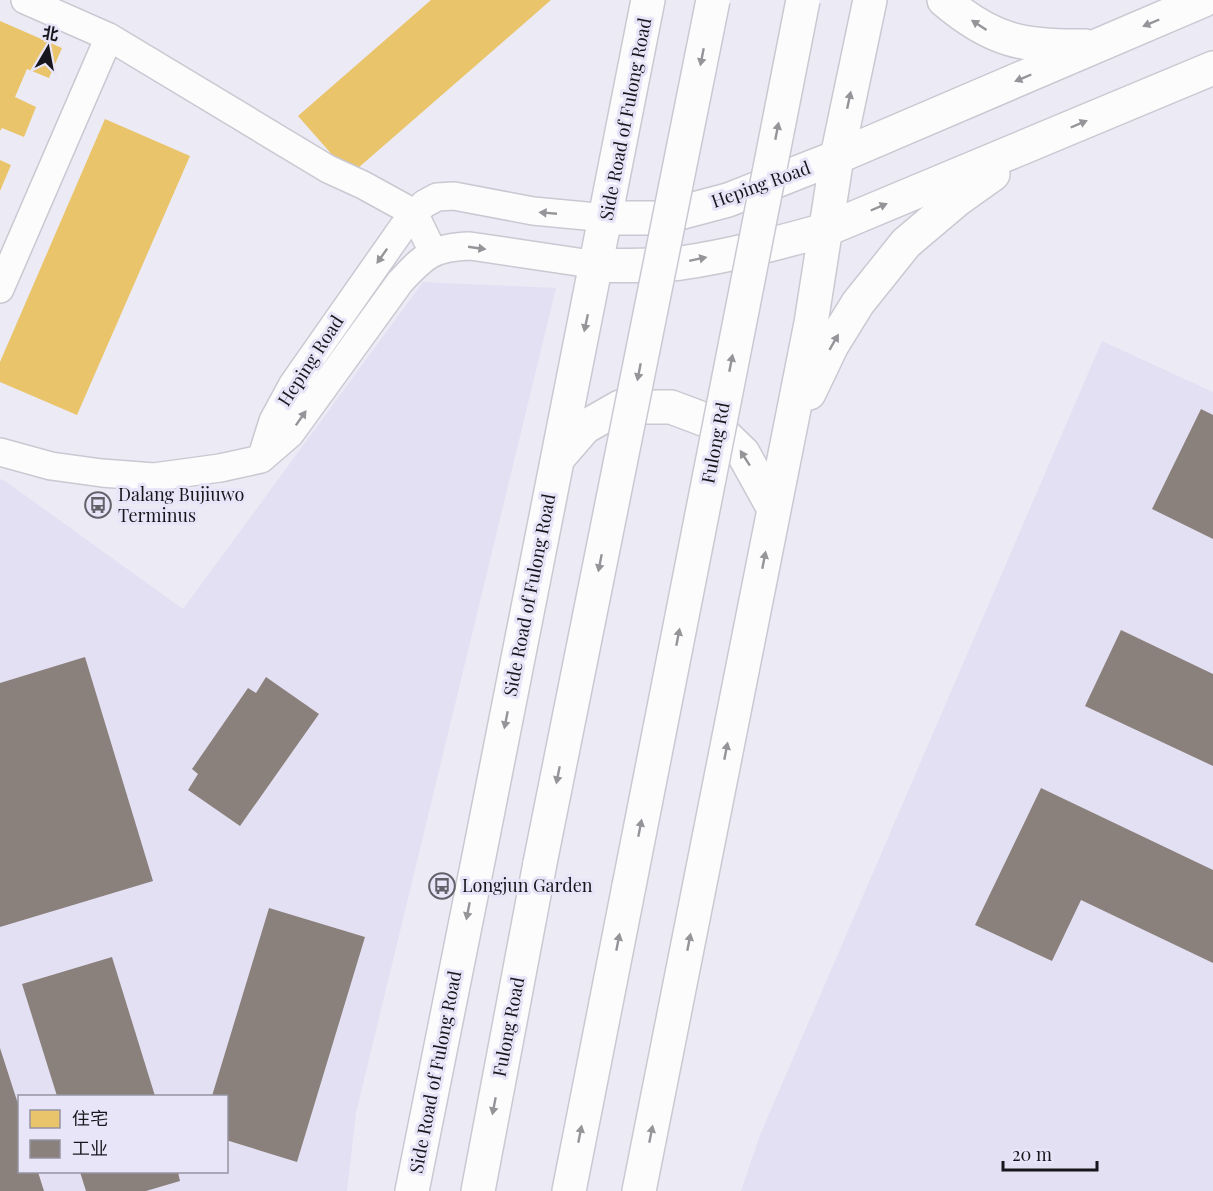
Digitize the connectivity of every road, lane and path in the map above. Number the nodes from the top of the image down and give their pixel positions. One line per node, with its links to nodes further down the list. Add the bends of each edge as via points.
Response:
1 (25, 0): 8 (street)
2 (648, 0): 14 (main road, Side Road of Fulong Road)
3 (713, 0): 25 (main road, Fulong Road, one-way to 25, bridge)
4 (802, 0): 26 (main road, Fulong Rd, one-way to 4, bridge)
5 (870, 0): 12 (main road, one-way to 5)
6 (944, 0): 9 (main road, one-way to 6, via 1020,43 988,31)
7 (1204, 0): 9 (main road, Heping Road, one-way to 9)
8 (109, 37): 13 (street, via 328,169); 18 (street)
9 (1096, 46): 12 (main road, Heping Road, one-way to 12)
10 (1213, 68): 11 (main road, Heping Road, one-way to 10)
11 (1044, 138): 15 (main road, Heping Road, one-way to 11); 20 (main road, one-way to 11, via 805,399 832,345 858,303 906,243 958,199)
12 (837, 157): 14 (main road, Heping Road, via 728,200 683,212 660,218); 15 (main road)
13 (414, 213): 14 (street, Heping Road, one-way to 13, via 533,211 454,196 437,197); 16 (street); 22 (street, Heping Road, one-way to 22, via 293,384 273,421)
14 (607, 218): 17 (main road, Side Road of Fulong Road)
15 (825, 230): 17 (main road, Heping Road, one-way to 15, via 682,263); 20 (main road)
16 (433, 252): 17 (street, Heping Road, one-way to 17, via 451,246 470,246); 22 (street, Heping Road, one-way to 16, via 290,434 400,282)
17 (598, 265): 21 (main road, Side Road of Fulong Road, one-way to 21)
18 (0, 289)
19 (0, 452): 22 (street, via 51,466 154,477)
20 (785, 453): 23 (main road)
21 (557, 458): 23 (main road, one-way to 21, via 743,453 711,422 671,408 620,407 585,427); 24 (main road, Side Road of Fulong Road, one-way to 24)
22 (261, 459)
23 (774, 509): 27 (main road, one-way to 23)
24 (412, 1191)
25 (478, 1191)
26 (569, 1191)
27 (639, 1191)

